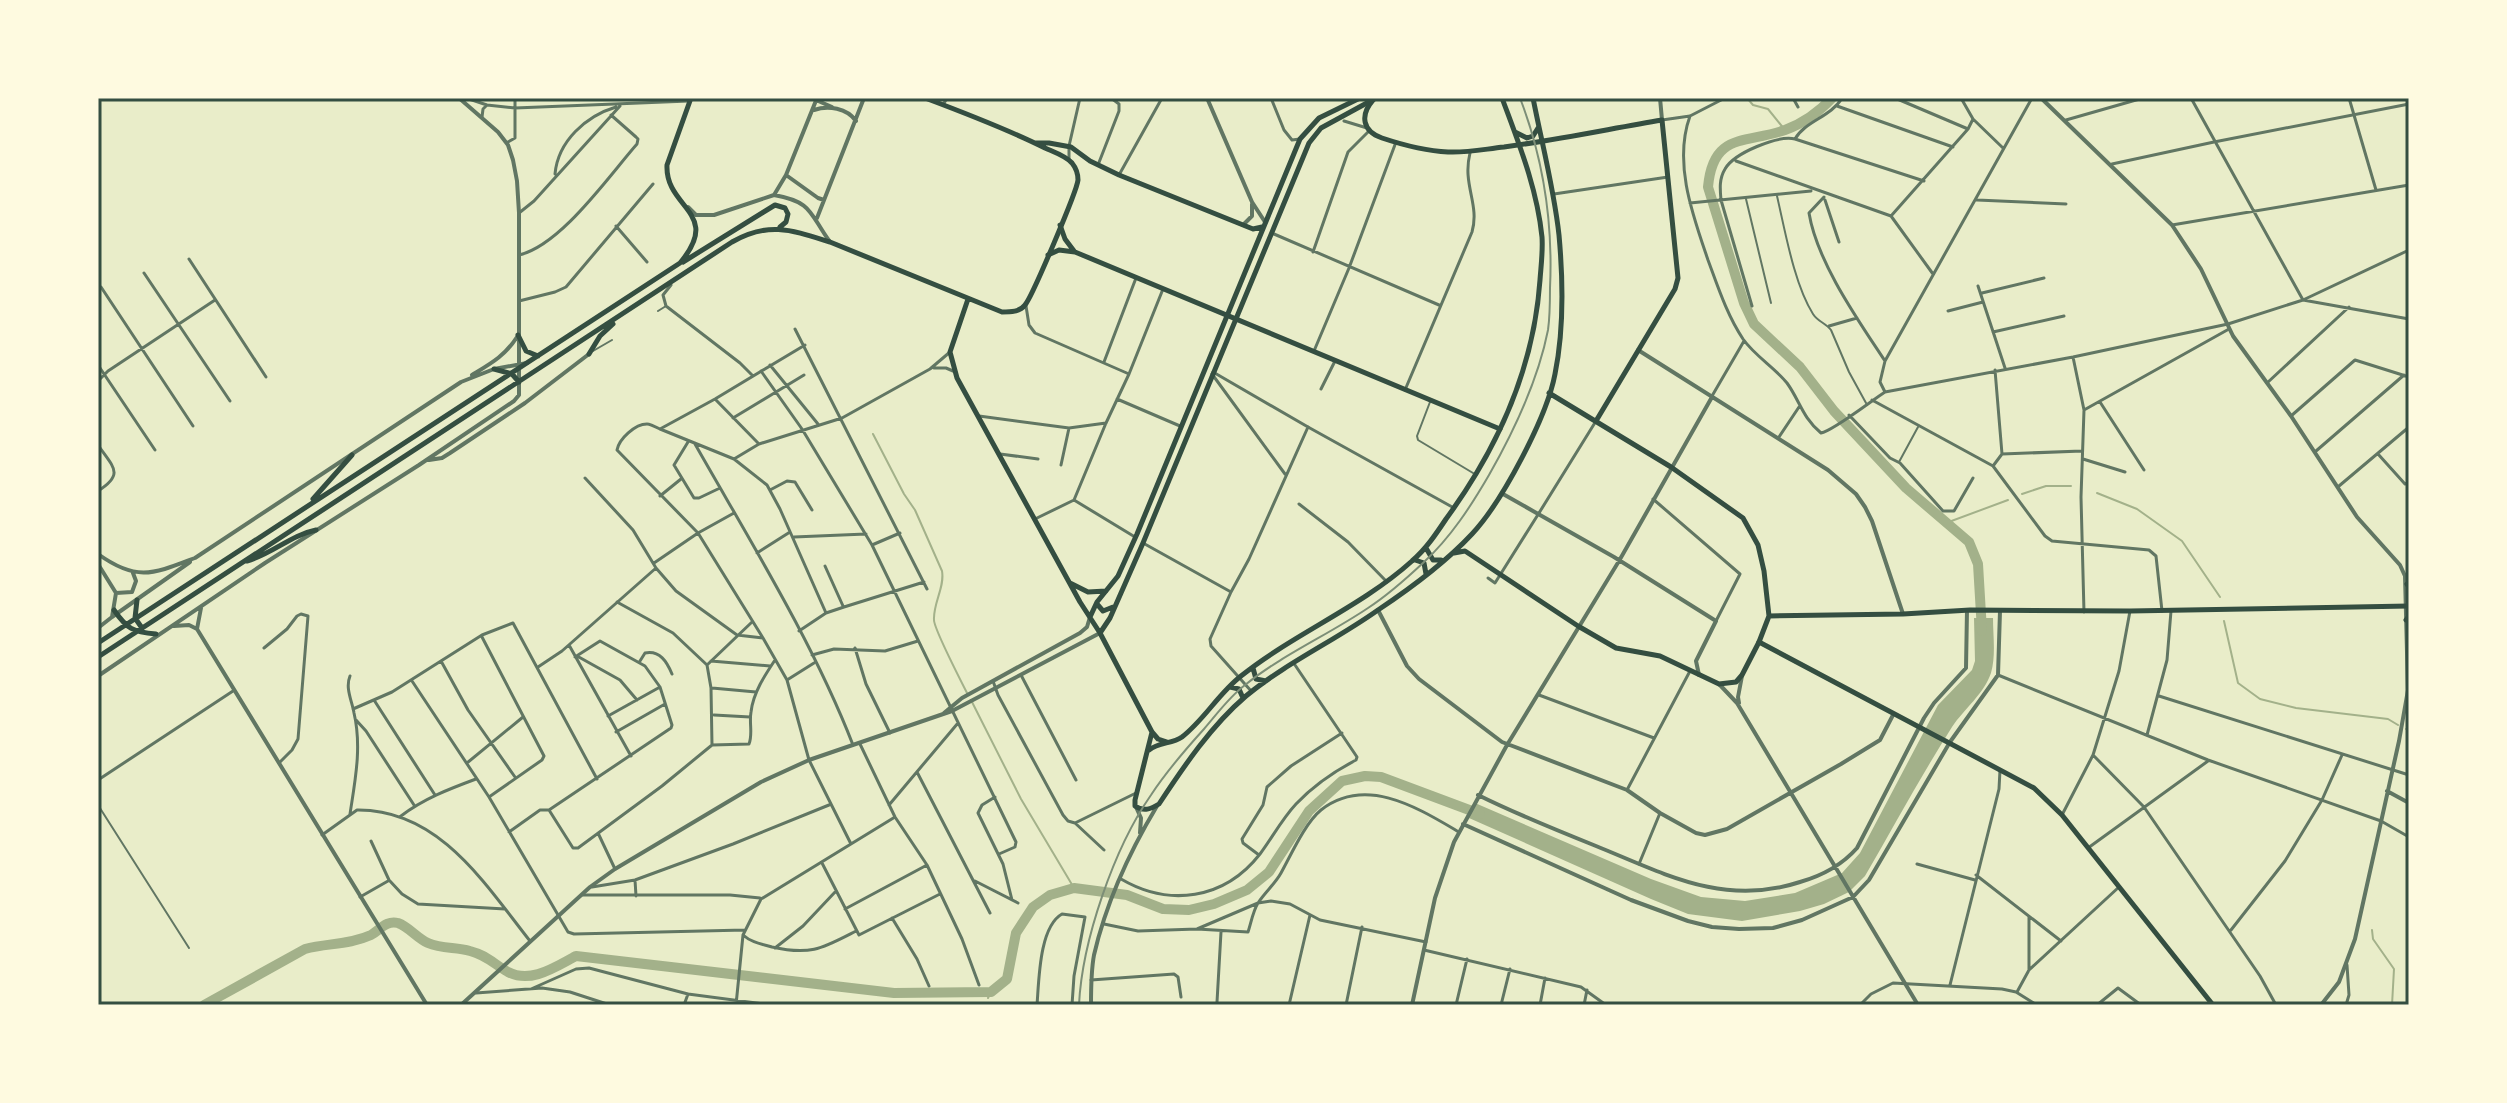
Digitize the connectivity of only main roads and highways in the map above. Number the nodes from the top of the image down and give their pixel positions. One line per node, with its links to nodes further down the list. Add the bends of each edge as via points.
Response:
1 (925, 98): 10 (main road)
2 (1360, 98): 13 (main road, via 1319,118 1300,139)
3 (1502, 98): 8 (main road)
4 (1533, 98): 7 (main road)
5 (1375, 99): 11 (main road, via 1364,116 1368,129 1396,142 1445,152); 21 (main road, via 1321,128 1309,143)
6 (690, 100): 17 (main road, via 667,165 671,186 696,226 695,242)
7 (1538, 124): 8 (main road, via 1532,137); 9 (main road)
8 (1514, 131): 11 (main road)
9 (1542, 141): 11 (main road); 30 (main road, via 1554,194 1561,284 1558,351); 31 (main road, via 1662,120 1678,278)
10 (1035, 144): 12 (main road, via 1069,160 1078,173); 13 (main road, via 1069,146 1119,175 1253,229)
11 (1520, 145): 32 (main road, via 1542,241 1531,342)
12 (1060, 225): 15 (main road); 16 (main road)
13 (1264, 225): 20 (main road)
14 (779, 228): 17 (main road, via 788,214 775,205); 18 (main road, via 745,235); 19 (main road, via 830,242)
15 (1075, 252): 16 (main road); 20 (main road)
16 (1048, 255): 19 (main road, via 1026,305 1016,311)
17 (680, 263): 24 (main road)
18 (661, 289): 23 (main road, via 606,329); 29 (main road)
19 (968, 299): 42 (main road, via 950,352 954,371)
20 (1227, 315): 21 (main road); 28 (main road)
21 (1235, 319): 27 (main road); 32 (main road)
22 (518, 335): 24 (main road, via 528,352)
23 (589, 354)
24 (539, 356): 26 (main road)
25 (494, 369): 26 (main road)
26 (509, 373): 29 (main road); 34 (main road)
27 (1212, 375): 28 (main road); 46 (main road)
28 (1203, 376): 43 (main road)
29 (519, 382): 40 (main road)
30 (1549, 392): 31 (main road); 37 (main road, via 1503,494)
31 (1596, 421): 49 (main road, via 1735,510 1758,545)
32 (1501, 429): 36 (main road)
33 (352, 455): 34 (main road)
34 (308, 505): 51 (main road)
35 (316, 530): 40 (main road)
36 (1426, 547): 38 (main road, via 1433,560); 39 (main road)
37 (1450, 555): 38 (main road); 57 (main road, via 1465,551 1616,648 1660,656 1719,684 1736,682)
38 (1443, 559): 41 (main road)
39 (1413, 560): 41 (main road, via 1425,564); 61 (main road)
40 (242, 562): 54 (main road)
41 (1426, 575): 62 (main road)
42 (1070, 583): 43 (main road, via 1088,592); 50 (main road)
43 (1107, 591): 45 (main road)
44 (137, 600): 51 (main road)
45 (1097, 602): 46 (main road, via 1103,611); 50 (main road)
46 (1117, 604): 52 (main road)
47 (2408, 606): 49 (main road)
48 (114, 614): 53 (main road)
49 (1769, 616): 57 (main road)
50 (1090, 617): 55 (main road)
51 (135, 618): 53 (main road); 54 (main road)
52 (1108, 623): 55 (main road); 59 (main road)
53 (125, 625): 54 (main road); 58 (main road)
54 (139, 630): 56 (main road); 60 (main road)
55 (1100, 633): 59 (main road)
56 (159, 634)
57 (1759, 642): 68 (main road, via 2034,788 2062,815)
58 (98, 643)
59 (1108, 649): 65 (main road)
60 (98, 657)
61 (1253, 668): 62 (main road, via 1256,679); 63 (main road)
62 (1266, 681): 64 (main road)
63 (1230, 687): 64 (main road, via 1239,689); 66 (main road, via 1183,736)
64 (1243, 699): 67 (main road, via 1194,751 1159,804 1147,810 1135,800)
65 (1152, 732): 66 (main road); 67 (main road)
66 (1167, 742): 67 (main road)
67 (1148, 751)
68 (2213, 1005)

